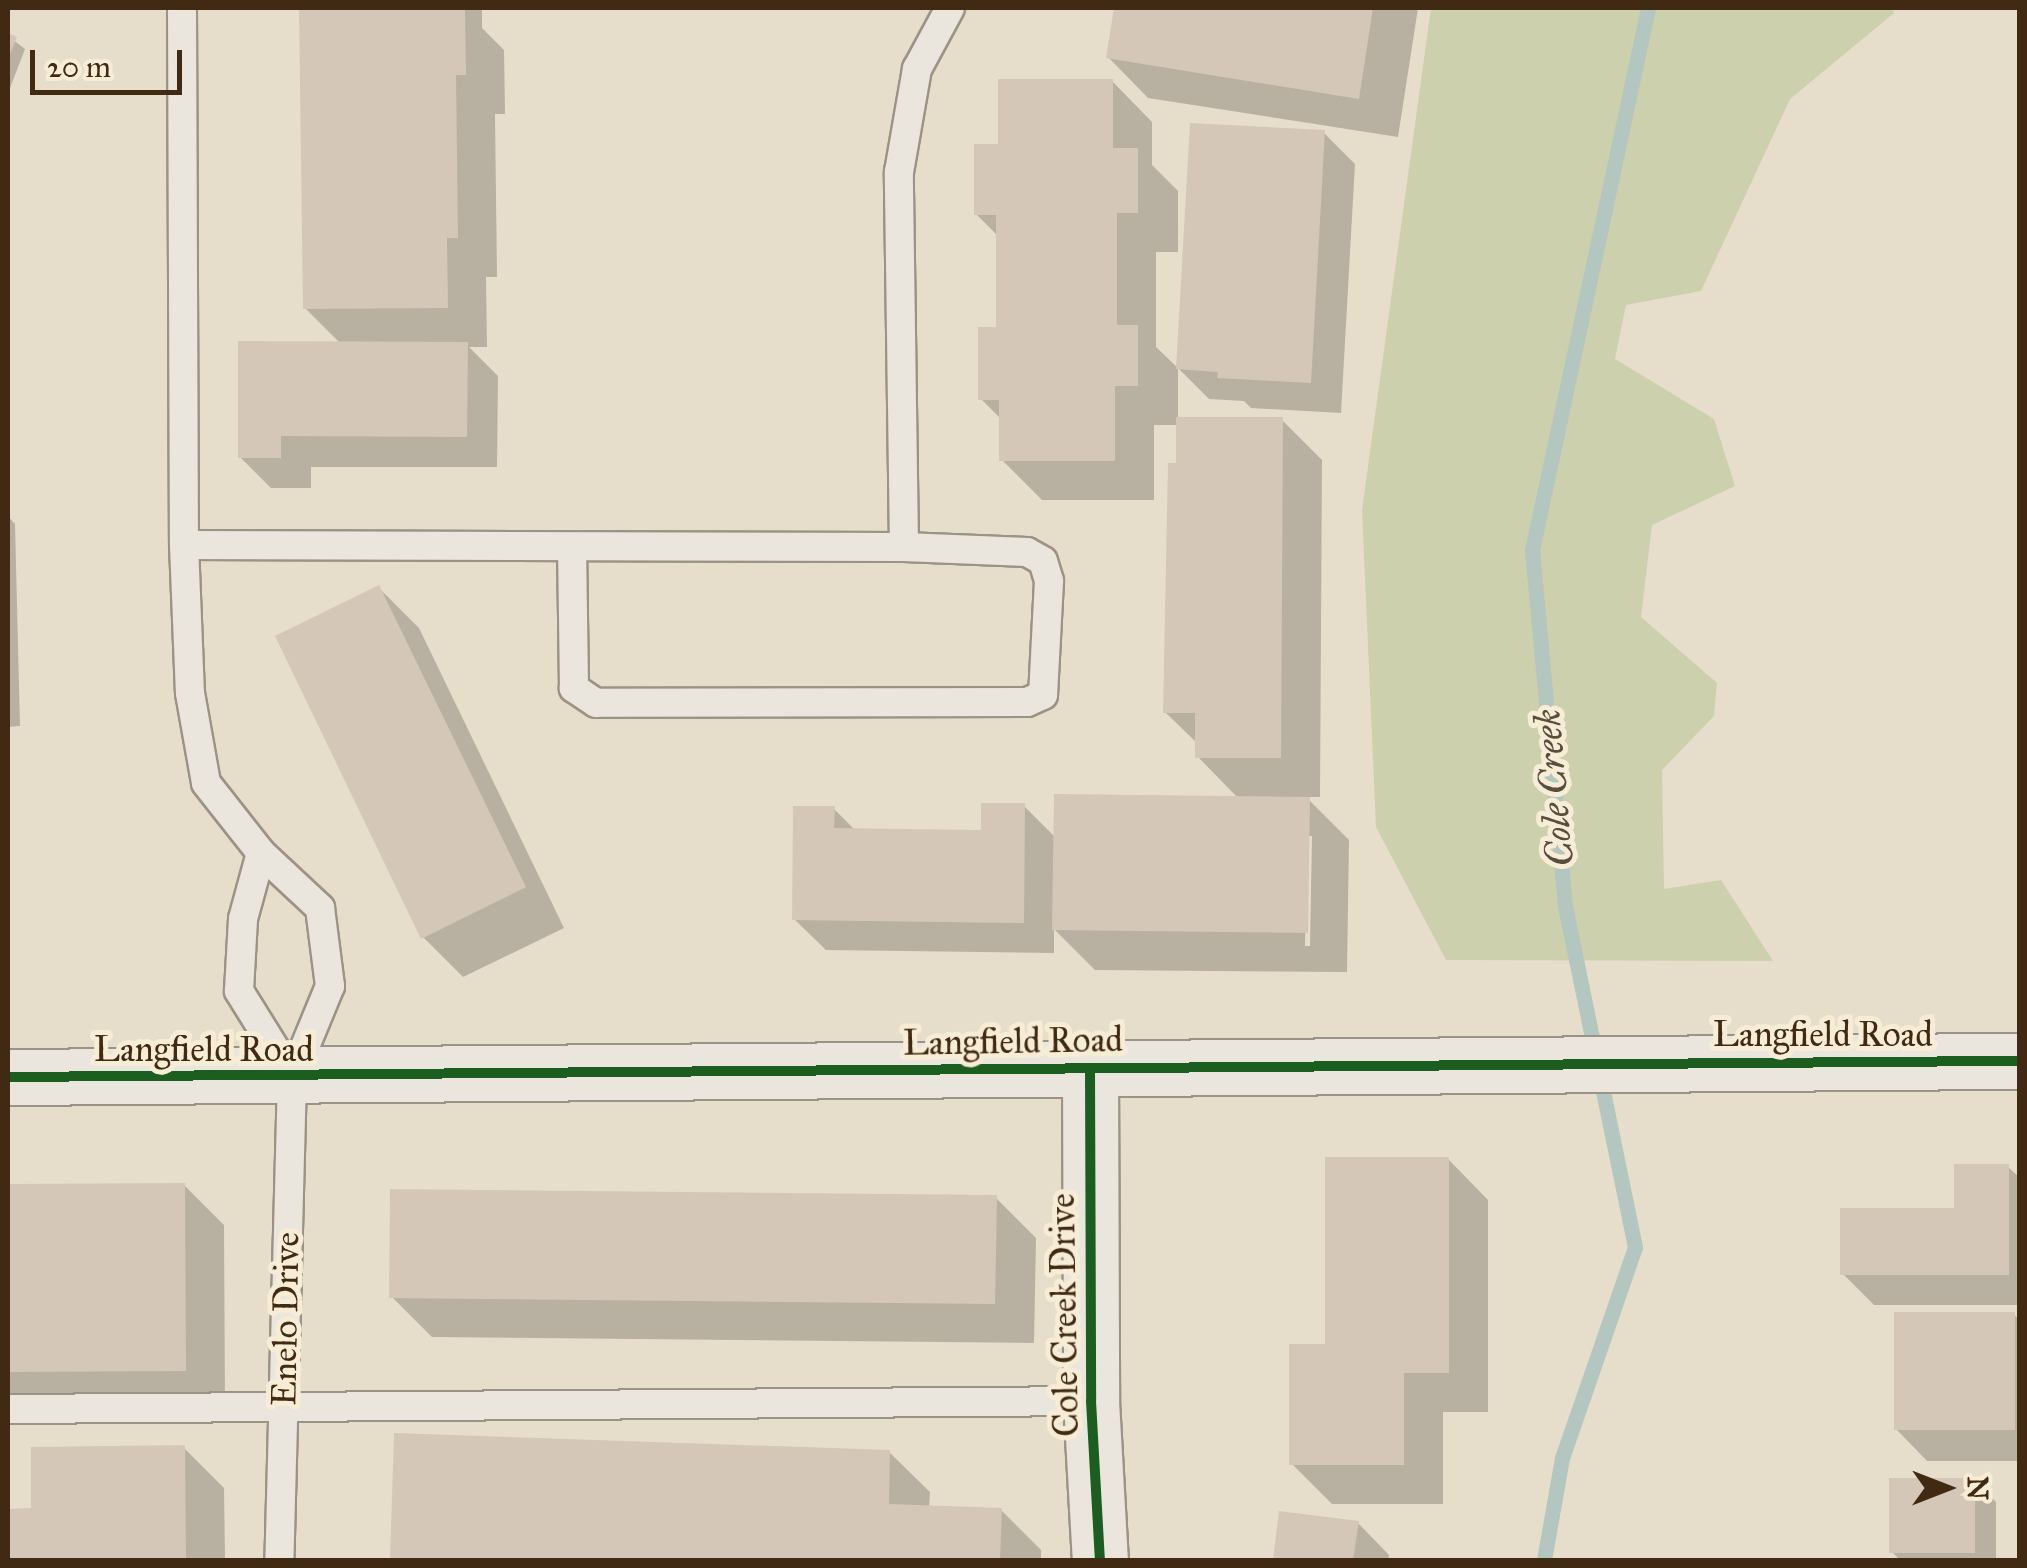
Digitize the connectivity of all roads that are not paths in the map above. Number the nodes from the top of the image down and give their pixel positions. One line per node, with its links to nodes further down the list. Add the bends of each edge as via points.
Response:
1 (182, 8): 3 (lane)
2 (950, 8): 4 (lane, via 917,69 899,172)
3 (184, 545): 5 (lane); 6 (lane, via 190,693 206,783)
4 (904, 547): 5 (lane); 5 (lane, via 1027,552 1043,561 1049,581 1043,695 1027,702 596,703 574,688)
5 (572, 548)
6 (261, 852): 10 (lane, via 242,920 239,992); 10 (lane, via 320,908 330,986)
7 (2020, 1061): 8 (street, Langfield Road)
8 (1090, 1069): 10 (street, Langfield Road); 11 (street, Cole Creek Drive)
9 (8, 1077): 10 (street, Langfield Road)
10 (292, 1078): 12 (lane, Enelo Drive)
11 (1091, 1401): 12 (lane); 15 (street, Cole Creek Drive)
12 (284, 1408): 13 (lane); 14 (lane, Enelo Drive)
13 (8, 1409)
14 (279, 1560)
15 (1100, 1560)

